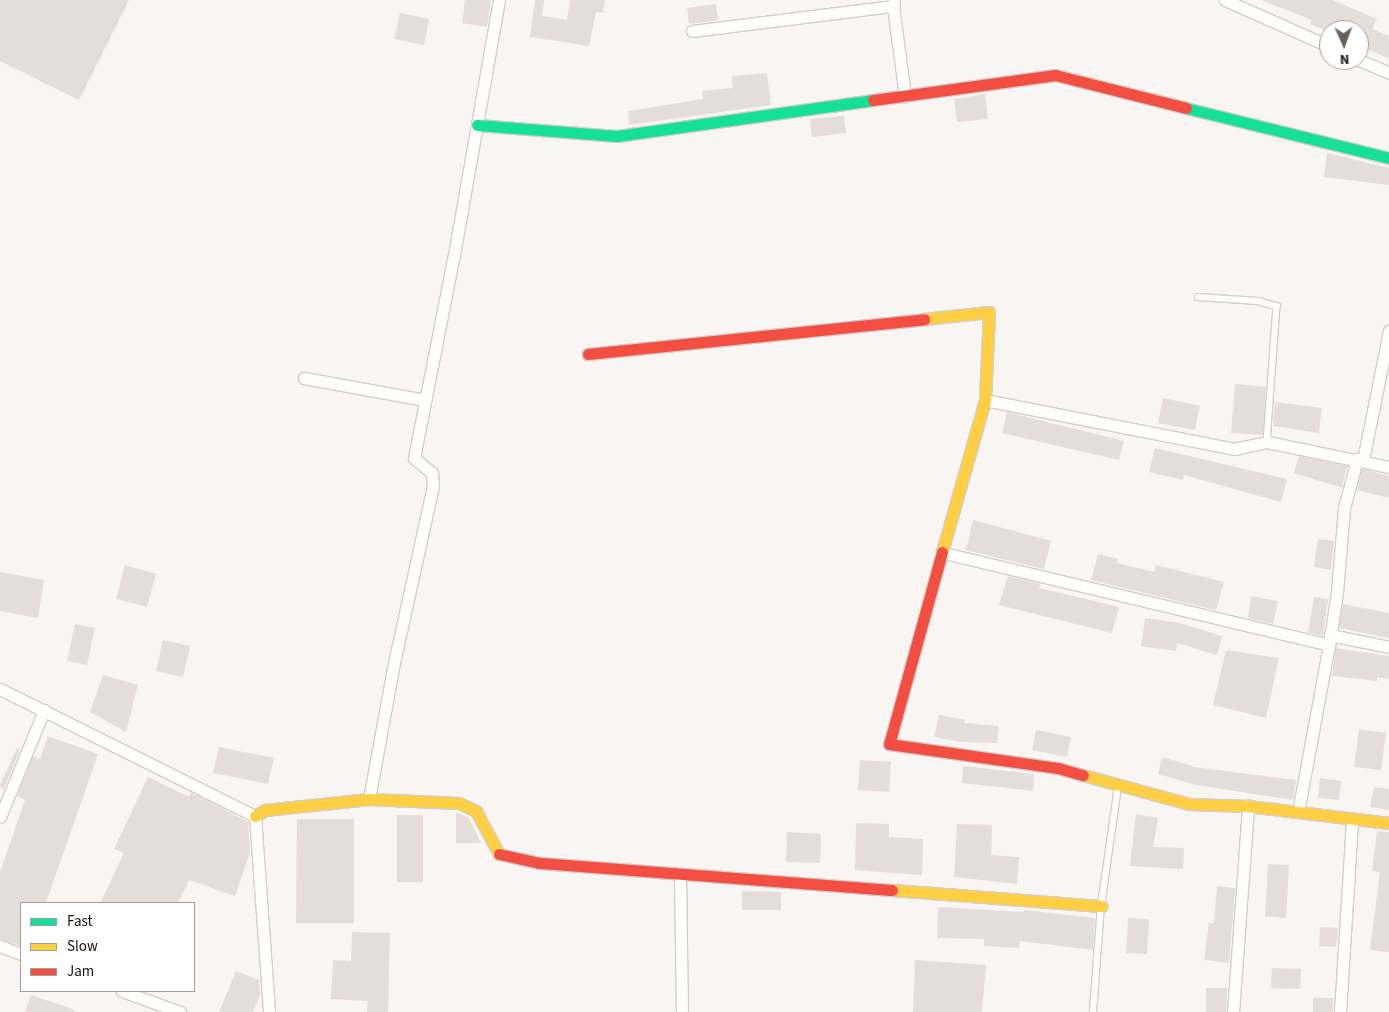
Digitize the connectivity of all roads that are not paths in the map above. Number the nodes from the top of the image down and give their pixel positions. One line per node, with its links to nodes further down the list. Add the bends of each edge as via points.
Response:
1 (498, 0): 9 (street)
2 (1225, 0): 5 (street)
3 (893, 3): 4 (street); 8 (street)
4 (692, 31)
5 (1319, 42)
6 (1369, 64): 7 (street)
7 (1389, 73)
8 (905, 96): 9 (street, via 617,136); 10 (street, via 1055,75)
9 (477, 124): 15 (street)
10 (1389, 158)
11 (1198, 298): 17 (lane, via 1258,301 1277,306)
12 (1389, 331): 18 (street)
13 (588, 354): 16 (street, via 989,312)
14 (304, 378): 15 (street)
15 (425, 400): 26 (street, via 414,458 432,473 433,486 394,663)
16 (985, 400): 17 (street, via 1234,449); 20 (street)
17 (1267, 442): 18 (street)
18 (1360, 459): 19 (street); 21 (street, via 1344,508)
19 (1389, 467)
20 (944, 553): 21 (street); 25 (street, via 890,744 1058,768)
21 (1330, 640): 22 (street); 28 (street)
22 (1389, 647)
23 (0, 689): 24 (street)
24 (44, 710): 29 (street); 30 (street)
25 (1118, 785): 27 (street, via 1189,804); 34 (lane)
26 (369, 799): 29 (street, via 265,810); 33 (street, via 459,803 476,810 497,854 540,863)
27 (1248, 806): 28 (street); 42 (street)
28 (1298, 812): 31 (street)
29 (255, 816): 39 (street)
30 (0, 817)
31 (1352, 819): 32 (street); 43 (street)
32 (1389, 823)
33 (680, 873): 34 (street); 40 (street)
34 (1101, 906): 41 (lane)
35 (0, 946): 36 (street)
36 (20, 954)
37 (125, 992): 38 (street)
38 (180, 1012)
39 (269, 1012)
40 (682, 1012)
41 (1093, 1012)
42 (1233, 1012)
43 (1340, 1012)

